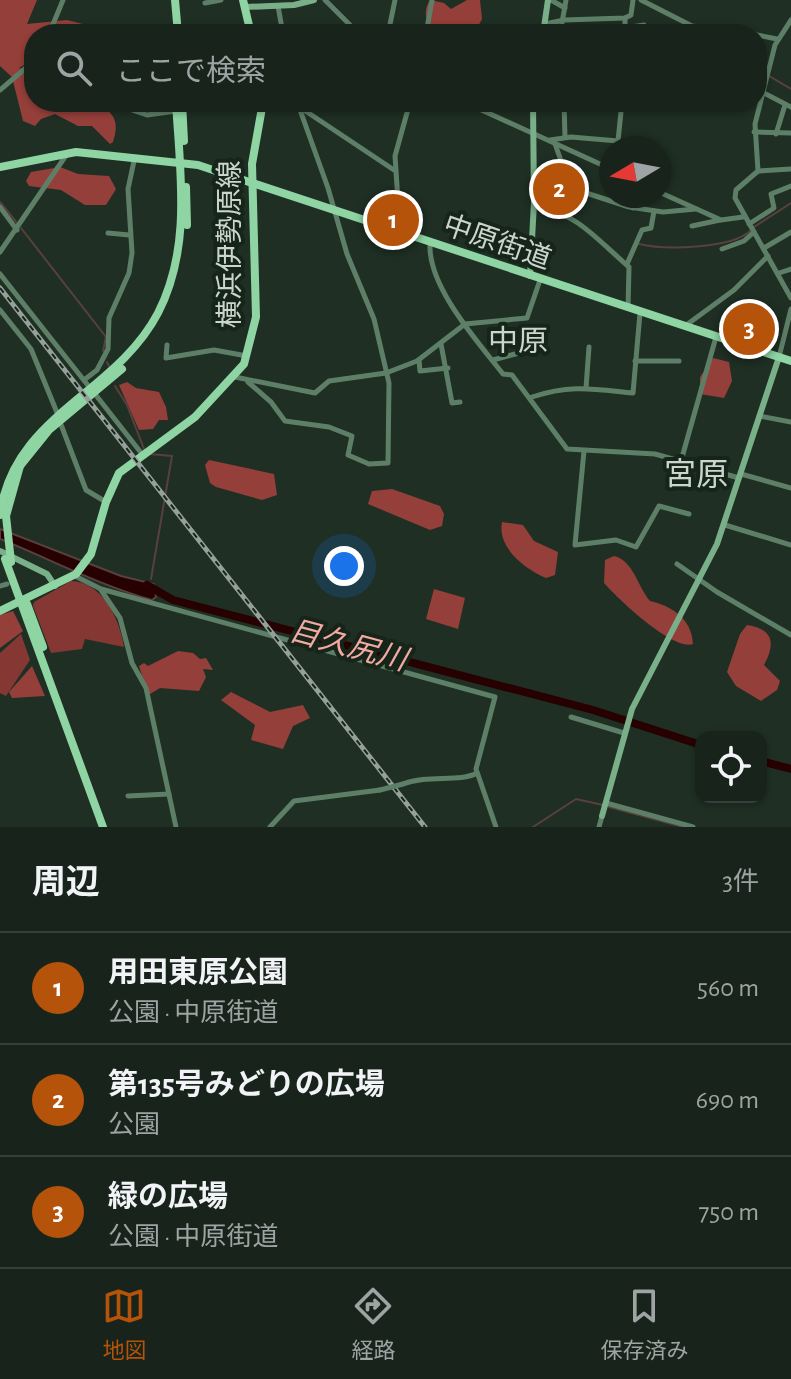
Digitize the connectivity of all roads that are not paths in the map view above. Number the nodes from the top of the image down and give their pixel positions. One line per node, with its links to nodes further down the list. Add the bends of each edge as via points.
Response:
1 (63, 0): 19 (street)
2 (173, 0): 20 (main road)
3 (221, 0): 12 (street)
4 (314, 0): 14 (street)
5 (325, 0): 23 (street)
6 (395, 0): 24 (street)
7 (432, 0): 25 (street)
8 (550, 0): 15 (street); 26 (street)
9 (566, 0): 15 (street)
10 (633, 0): 16 (street, via 631,15)
11 (641, 0): 30 (street)
12 (205, 3)
13 (244, 4): 14 (street); 21 (main road)
14 (278, 6): 22 (street)
15 (565, 8): 17 (street)
16 (625, 18): 17 (street); 29 (street)
17 (564, 20): 27 (street); 28 (street)
18 (791, 20): 32 (street)
19 (53, 24)
20 (174, 24)
21 (249, 24)
22 (281, 24)
23 (349, 24)
24 (390, 24)
25 (428, 24)
26 (545, 24)
27 (556, 24)
28 (563, 24)
29 (625, 24)
30 (687, 24)
31 (767, 37): 32 (street)
32 (777, 39): 34 (street)
33 (24, 71): 35 (street)
34 (767, 73)
35 (0, 90)
36 (767, 95): 37 (street)
37 (788, 106): 53 (street)
38 (138, 112): 39 (street)
39 (158, 112)
40 (179, 112): 60 (main road, 横浜伊勢原線)
41 (261, 112): 66 (main road, 横浜伊勢原線, via 252,154)
42 (301, 112): 76 (street)
43 (307, 112): 64 (street)
44 (408, 112): 64 (street)
45 (486, 112): 52 (street)
46 (533, 112): 52 (street)
47 (564, 112): 55 (street)
48 (621, 112): 54 (street)
49 (758, 112): 50 (street)
50 (754, 132): 53 (street); 65 (street)
51 (791, 133): 53 (street)
52 (534, 134): 56 (street); 71 (street)
53 (776, 134)
54 (619, 136)
55 (565, 137): 56 (street); 57 (street)
56 (552, 142): 61 (street); 68 (street)
57 (599, 142)
58 (67, 153): 59 (main road, 中原街道); 62 (main road, 中原街道); 81 (street)
59 (134, 161): 60 (main road, 中原街道); 86 (street, via 128,189)
60 (182, 162): 66 (main road, 中原街道); 123 (main road, 横浜伊勢原線, via 187,229 170,298 148,337)
61 (599, 164)
62 (0, 167)
63 (791, 169): 65 (street)
64 (394, 170): 83 (street)
65 (758, 171): 78 (street, via 735,193)
66 (253, 182): 76 (main road, 中原街道); 110 (main road, 横浜伊勢原線, via 256,317)
67 (791, 186): 82 (street, via 771,194 775,207)
68 (571, 188): 69 (street); 73 (street, via 566,203)
69 (599, 197)
70 (671, 198): 75 (street)
71 (534, 203): 73 (street); 96 (street)
72 (0, 207): 81 (street)
73 (555, 208): 92 (street, via 588,226)
74 (633, 208): 77 (street)
75 (696, 209): 77 (street); 79 (street)
76 (333, 210): 83 (main road, 中原街道); 118 (street, via 374,319)
77 (654, 211): 92 (street, via 651,228 642,230)
78 (743, 217): 79 (street); 82 (street)
79 (721, 220): 80 (street)
80 (692, 226)
81 (18, 228): 90 (street)
82 (752, 229): 88 (street); 89 (street, via 744,241)
83 (400, 232): 87 (main road, 中原街道)
84 (791, 232): 88 (street)
85 (108, 233): 86 (street)
86 (129, 235): 120 (street, via 129,273 109,318 108,349 97,370)
87 (430, 244): 96 (main road, 中原街道); 103 (street, via 440,282)
88 (764, 248): 91 (street)
89 (722, 249)
90 (0, 252)
91 (768, 256): 94 (street); 104 (street, via 734,290)
92 (627, 264): 99 (street)
93 (791, 269): 94 (street)
94 (779, 273): 98 (street)
95 (0, 274): 120 (street)
96 (530, 276): 97 (main road, 中原街道)
97 (540, 280): 99 (main road, 中原街道); 103 (street, via 527,318)
98 (791, 298)
99 (628, 309): 102 (main road, 中原街道)
100 (791, 309): 111 (street)
101 (0, 310): 127 (street, via 31,349)
102 (640, 313): 104 (main road, 中原街道); 114 (street)
103 (465, 324): 106 (street); 113 (street)
104 (684, 327): 105 (main road, 中原街道)
105 (716, 337): 111 (main road, 中原街道); 131 (street)
106 (441, 344): 112 (street); 117 (street)
107 (167, 345): 110 (street, via 166,358 214,350)
108 (589, 347): 122 (street)
109 (519, 353): 113 (street)
110 (248, 356): 119 (main road, 横浜伊勢原線)
111 (779, 357): 116 (main road, 中原街道); 126 (street)
112 (419, 360): 117 (street, via 420,371); 118 (street)
113 (493, 360): 124 (street)
114 (635, 361): 115 (street); 122 (street, via 633,393)
115 (679, 361)
116 (791, 361)
117 (448, 368): 125 (street, via 452,403)
118 (386, 373): 121 (street, via 329,381 315,393); 121 (street, via 388,463 369,464 348,455 352,436 341,431 285,421)
119 (235, 377): 121 (street); 130 (main road, 横浜伊勢原線, via 195,417)
120 (84, 380): 123 (street)
121 (248, 382)
122 (586, 388): 124 (street, via 567,387)
123 (92, 391): 127 (main road, 横浜伊勢原線); 130 (street)
124 (532, 397): 129 (street, via 567,449)
125 (460, 402)
126 (759, 416): 128 (street); 133 (street)
127 (59, 418): 132 (main road, 横浜伊勢原線); 135 (street, via 86,490)
128 (791, 422)
129 (584, 451): 131 (street, via 655,454); 136 (street, via 575,545 616,540 636,547 659,506)
130 (145, 452): 135 (main road, 横浜伊勢原線, via 119,473)
131 (681, 461): 133 (street)
132 (18, 464): 137 (main road, 横浜伊勢原線, bridge); 141 (main road, 横浜伊勢原線, bridge, via 6,516)
133 (740, 476): 134 (street); 138 (street)
134 (791, 488)
135 (106, 502): 143 (main road, 横浜伊勢原線, via 87,560)
136 (689, 514)
137 (0, 515)
138 (725, 525): 140 (street); 144 (street)
139 (0, 528): 141 (main road, 横浜伊勢原線)
140 (791, 545)
141 (5, 557): 147 (street, via 47,574); 149 (main road, 横浜伊勢原線)
142 (677, 564): 144 (street)
143 (74, 576): 147 (main road); 148 (street)
144 (699, 578): 151 (street); 153 (street, via 648,671)
145 (7, 584): 146 (street)
146 (0, 586)
147 (55, 586): 149 (main road)
148 (101, 589): 154 (street, via 495,697); 155 (street, via 120,618 132,663 146,688)
149 (23, 601): 150 (main road); 159 (main road, 横浜伊勢原線)
150 (0, 611)
151 (791, 635)
152 (571, 717): 153 (street)
153 (624, 732): 157 (street)
154 (477, 773): 161 (street, bridge, via 467,778 427,776 380,790 294,801); 162 (street)
155 (169, 794): 156 (street); 160 (street)
156 (128, 796)
157 (606, 803): 158 (street); 164 (street)
158 (602, 816): 163 (street)
159 (103, 827)
160 (176, 827)
161 (270, 827)
162 (496, 827)
163 (599, 827)
164 (693, 827)

